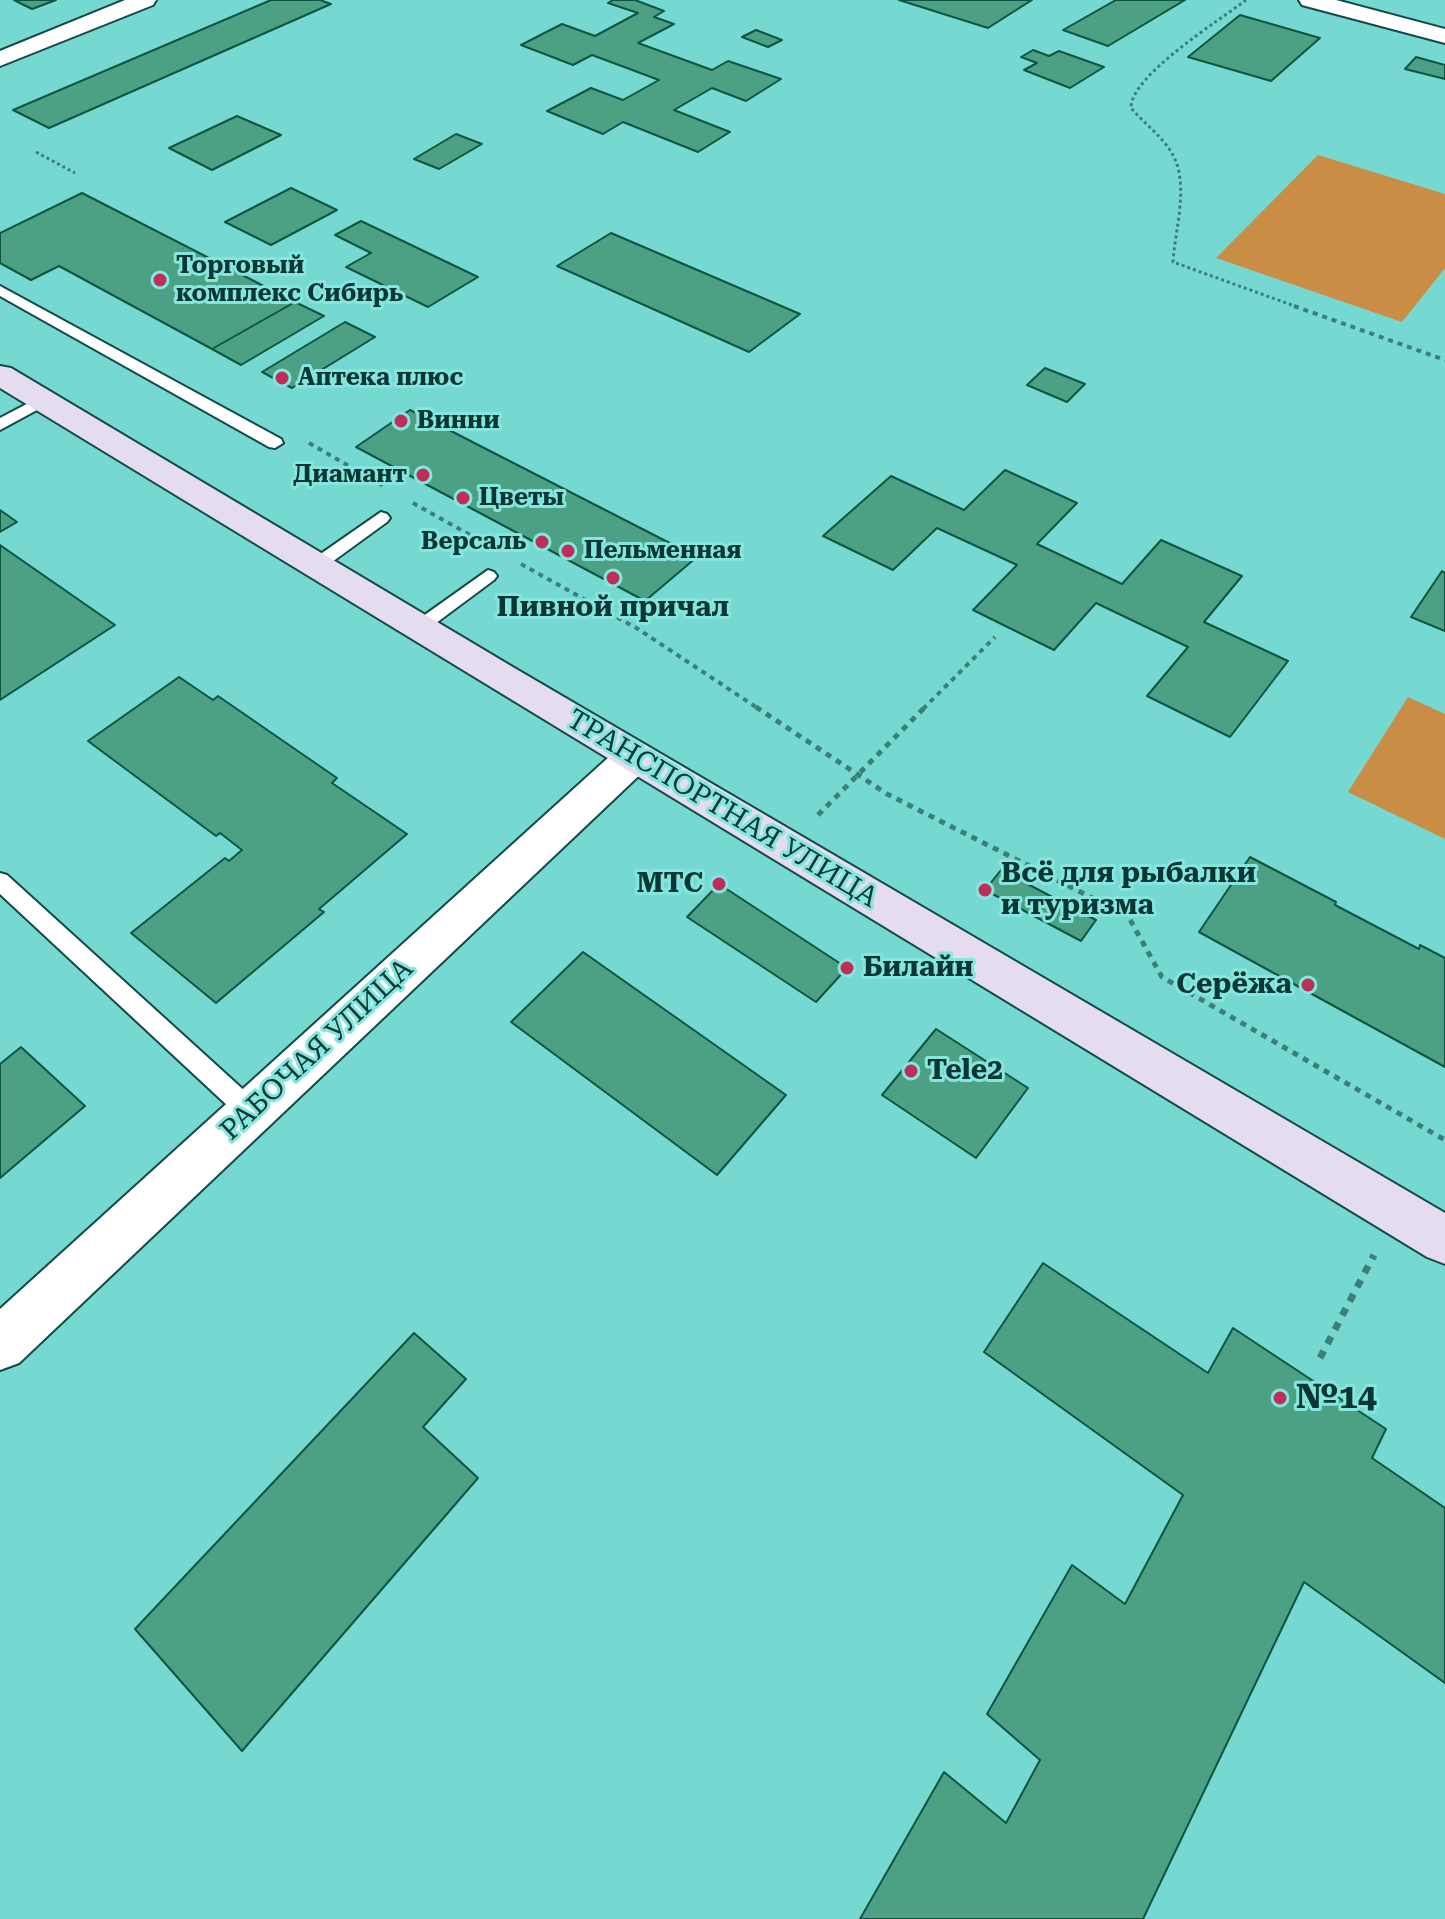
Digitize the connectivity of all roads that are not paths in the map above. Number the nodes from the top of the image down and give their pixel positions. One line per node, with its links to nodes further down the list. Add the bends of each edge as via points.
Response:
1 (145, 0): 4 (street)
2 (1310, 0): 3 (street)
3 (1445, 36)
4 (0, 59)
5 (0, 290): 9 (lane)
6 (0, 375): 7 (street, ТРАНСПОРТНАЯ УЛИЦА)
7 (42, 401): 8 (lane); 11 (street, ТРАНСПОРТНАЯ УЛИЦА)
8 (0, 425)
9 (275, 443)
10 (381, 518): 11 (lane)
11 (315, 566): 13 (street, ТРАНСПОРТНАЯ УЛИЦА)
12 (488, 576): 13 (lane)
13 (418, 628): 14 (street, ТРАНСПОРТНАЯ УЛИЦА)
14 (634, 757): 16 (street, РАБОЧАЯ УЛИЦА); 17 (street, ТРАНСПОРТНАЯ УЛИЦА)
15 (0, 881): 16 (lane)
16 (251, 1112): 18 (street, РАБОЧАЯ УЛИЦА)
17 (1445, 1240)
18 (0, 1344)

